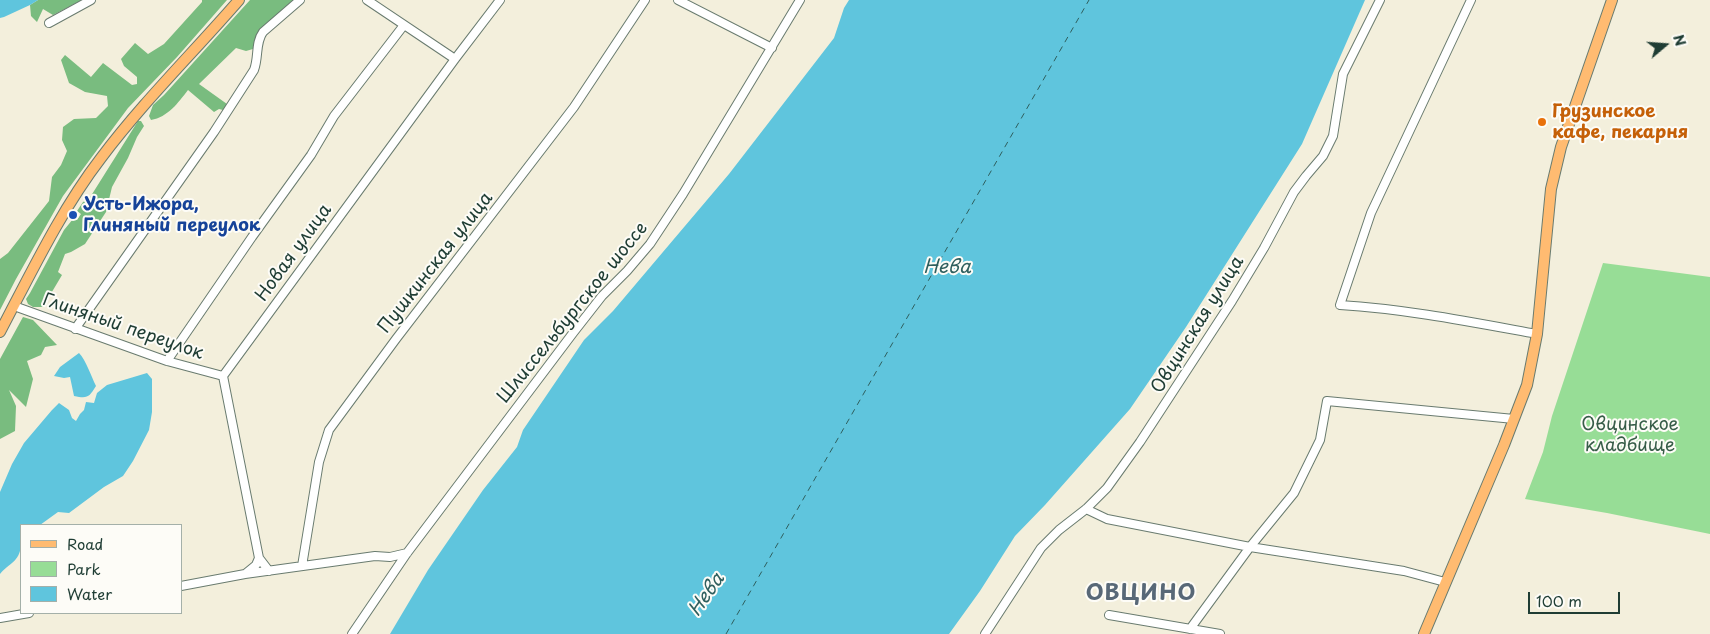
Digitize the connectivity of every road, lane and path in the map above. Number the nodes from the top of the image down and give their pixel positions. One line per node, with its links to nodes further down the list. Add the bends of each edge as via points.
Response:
1 (91, 0): 12 (street)
2 (239, 0): 16 (main road, via 100,158 66,211)
3 (300, 0): 17 (street, via 259,37 258,62 254,70)
4 (366, 0): 13 (street)
5 (500, 0): 15 (street, Новая улица)
6 (645, 0): 27 (street, Пушкинская улица, via 574,107 329,430 319,462)
7 (678, 0): 14 (street)
8 (800, 0): 14 (street, Шлиссельбургское шоссе)
9 (1380, 0): 23 (street, Овцинская улица, via 1343,74 1333,136 1323,156 1294,192 1232,301 1146,434)
10 (1471, 0): 19 (street, via 1371,213 1340,305 1439,316)
11 (1612, 0): 19 (main road, via 1555,169 1547,218)
12 (49, 23)
13 (404, 25): 15 (street); 20 (street, via 334,116 312,155)
14 (772, 48): 25 (street, Шлиссельбургское шоссе, via 650,244 602,296)
15 (454, 59): 21 (street, Новая улица)
16 (14, 306): 17 (street, Глиняный переулок); 18 (main road)
17 (75, 329): 20 (street, Глиняный переулок)
18 (0, 332)
19 (1537, 334): 22 (main road, via 1526,385)
20 (167, 361): 21 (street, Глиняный переулок)
21 (223, 376): 26 (street)
22 (1514, 419): 24 (street, via 1327,401 1320,440 1294,493); 30 (main road)
23 (1086, 509): 24 (street, via 1107,519); 37 (street, Овцинская улица, via 1042,548)
24 (1250, 547): 30 (street, via 1404,571); 35 (street)
25 (407, 553): 27 (street); 36 (street, Шлиссельбургское шоссе)
26 (259, 558): 28 (street); 29 (street)
27 (302, 566): 28 (street)
28 (270, 571): 29 (street)
29 (245, 574): 31 (street)
30 (1445, 582): 39 (main road)
31 (182, 586)
32 (23, 614): 34 (street)
33 (1109, 615): 35 (street)
34 (0, 618)
35 (1190, 629): 38 (street)
36 (352, 634)
37 (985, 634)
38 (1220, 634)
39 (1424, 634)

